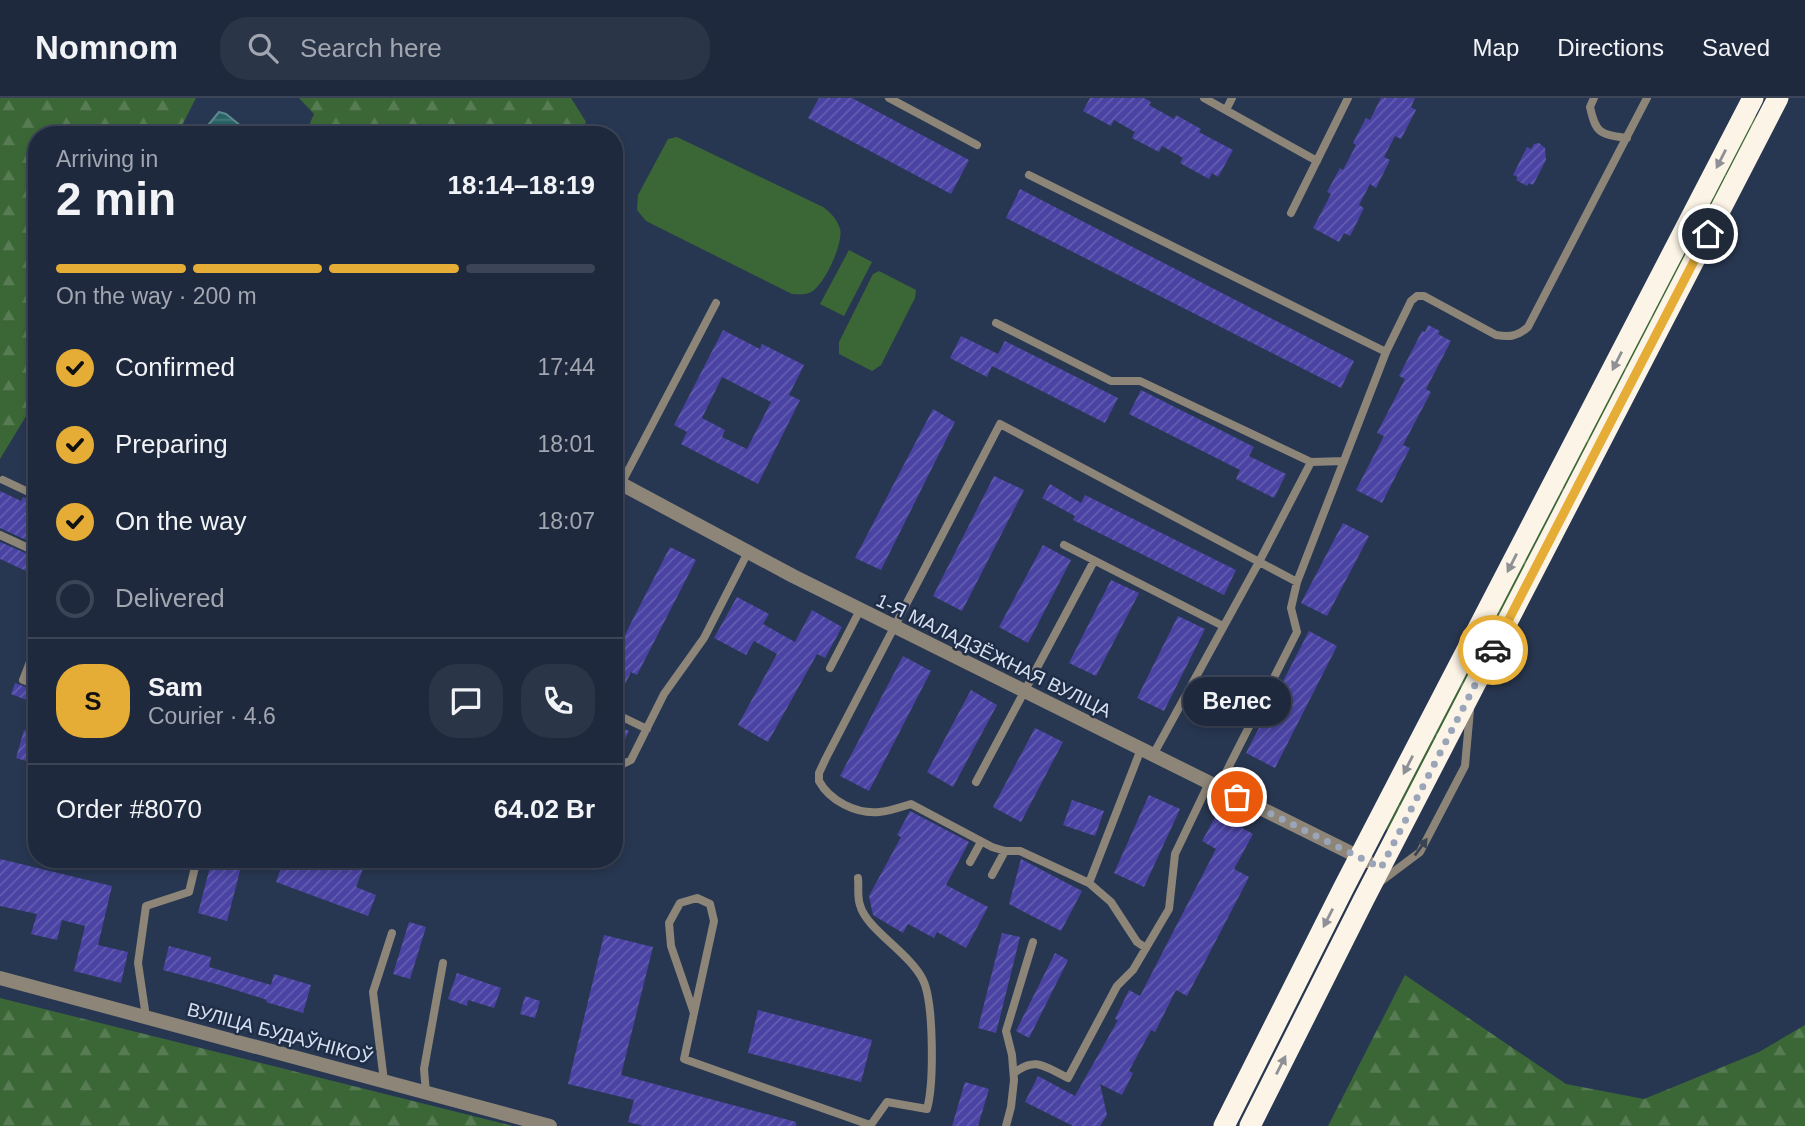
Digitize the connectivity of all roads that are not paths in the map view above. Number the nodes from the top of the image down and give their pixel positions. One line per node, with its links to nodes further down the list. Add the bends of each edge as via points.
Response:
1 (889, 98): 11 (lane)
2 (1204, 98): 9 (lane)
3 (1232, 98): 9 (lane)
4 (1348, 98): 12 (lane)
5 (1594, 98): 10 (lane, via 1590,107 1594,126 1603,135)
6 (1647, 98): 10 (lane)
7 (1746, 100): 8 (street); 47 (highway, one-way to 47)
8 (1774, 106): 37 (highway)
9 (1226, 110): 12 (lane)
10 (1627, 138): 17 (lane, via 1528,327 1508,337 1496,335 1417,296)
11 (977, 145)
12 (1317, 161): 14 (lane)
13 (1030, 176): 17 (lane)
14 (1291, 213)
15 (716, 303): 20 (lane)
16 (996, 323): 19 (lane, via 1111,381 1140,381)
17 (1387, 352): 18 (lane)
18 (1344, 461): 19 (lane); 30 (lane)
19 (1311, 462): 29 (lane)
20 (623, 473)
21 (3, 480): 23 (lane)
22 (623, 485): 27 (street, 1-Я МАЛАДЗЁЖНАЯ ВУЛІЦА)
23 (28, 492)
24 (0, 535): 26 (lane)
25 (1064, 545): 28 (lane)
26 (28, 548)
27 (748, 552): 31 (street, 1-Я МАЛАДЗЁЖНАЯ ВУЛІЦА); 40 (lane, via 704,638 664,694)
28 (1094, 561): 33 (lane); 38 (lane)
29 (1259, 562): 30 (lane); 32 (lane, via 1000,424); 33 (lane)
30 (1297, 582): 44 (lane, via 1291,608 1297,632)
31 (860, 610): 32 (street, 1-Я МАЛАДЗЁЖНАЯ ВУЛІЦА); 35 (lane)
32 (893, 626): 38 (street, 1-Я МАЛАДЗЁЖНАЯ ВУЛІЦА); 45 (lane, via 818,781 830,796 854,809 881,812 912,804)
33 (1223, 626): 41 (lane)
34 (28, 667): 36 (lane, via 23,680)
35 (830, 667)
36 (28, 682)
37 (1472, 690): 50 (highway); 54 (lane, one-way to 37, via 1420,852 1454,788 1465,766)
38 (1024, 691): 41 (street, 1-Я МАЛАДЗЁЖНАЯ ВУЛІЦА); 43 (lane)
39 (623, 717): 40 (lane)
40 (647, 729): 42 (lane, via 631,760)
41 (1147, 752): 44 (street, 1-Я МАЛАДЗЁЖНАЯ ВУЛІЦА); 53 (lane)
42 (623, 764)
43 (976, 782)
44 (1213, 785): 47 (street, 1-Я МАЛАДЗЁЖНАЯ ВУЛІЦА); 57 (lane, via 1175,854 1169,909)
45 (981, 842): 46 (lane); 48 (lane)
46 (1005, 851): 51 (lane); 53 (lane, via 1020,851)
47 (1360, 858): 50 (street, 1-Я МАЛАДЗЁЖНАЯ ВУЛІЦА); 68 (highway, one-way to 68)
48 (970, 862)
49 (195, 868): 61 (lane, via 189,892 145,906 138,963)
50 (1381, 868): 54 (highway)
51 (992, 875)
52 (858, 878): 66 (lane, via 860,906 923,981 931,1026 931,1094 926,1109 887,1102)
53 (1089, 883): 57 (lane, via 1111,902 1137,942)
54 (1369, 890): 69 (highway, one-way to 54)
55 (392, 933): 63 (lane, via 373,992)
56 (1033, 942): 62 (lane, via 1006,1031)
57 (1146, 948): 62 (lane, via 1116,986 1068,1077 1037,1063)
58 (443, 963): 64 (lane, via 424,1069)
59 (0, 978): 61 (street, ВУЛІЦА БУДАЎНІКОЎ)
60 (694, 1013): 60 (lane, via 714,921 710,904 697,898 680,903 669,923 671,946); 66 (lane, via 684,1059)
61 (146, 1017): 63 (street, ВУЛІЦА БУДАЎНІКОЎ)
62 (1014, 1073): 67 (lane)
63 (384, 1081): 64 (street, ВУЛІЦА БУДАЎНІКОЎ)
64 (426, 1093): 65 (street, ВУЛІЦА БУДАЎНІКОЎ)
65 (550, 1126)
66 (870, 1126)
67 (1006, 1126)
68 (1224, 1126)
69 (1250, 1126)

